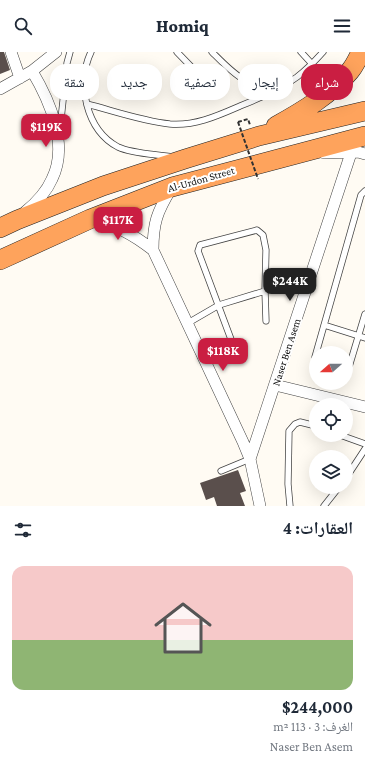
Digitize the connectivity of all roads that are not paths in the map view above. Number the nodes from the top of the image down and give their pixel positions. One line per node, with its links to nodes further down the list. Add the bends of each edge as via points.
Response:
1 (11, 52): 14 (street)
2 (56, 52): 12 (street)
3 (70, 52): 21 (lane)
4 (92, 52): 17 (lane, via 84,78)
5 (177, 52): 10 (lane)
6 (212, 52): 13 (lane)
7 (301, 52): 11 (lane)
8 (323, 52): 11 (lane)
9 (361, 52): 19 (highway, via 351,70 330,91 308,108)
10 (189, 64)
11 (312, 64)
12 (32, 71): 14 (street); 21 (street, via 49,106)
13 (238, 77)
14 (20, 78): 15 (street)
15 (0, 89)
16 (254, 100): 17 (lane, via 216,116 186,124 155,121)
17 (87, 104): 25 (lane, via 103,135 120,147)
18 (365, 111): 19 (highway, Al-Urdon Street)
19 (260, 136): 25 (highway, Al-Urdon Street)
20 (365, 136): 23 (highway, Al-Urdon Street)
21 (58, 143): 29 (street, via 58,161 53,178 44,194)
22 (351, 153): 23 (street); 24 (street); 44 (street, Naser Ben Asem)
23 (297, 154): 26 (highway, Al-Urdon Street)
24 (365, 154)
25 (185, 158): 29 (highway, Al-Urdon Street)
26 (172, 187): 28 (highway, Al-Urdon Street); 31 (street, via 157,215 153,229)
27 (365, 191): 38 (lane, via 361,195)
28 (90, 219): 31 (street, via 106,222 140,239); 32 (highway, Al-Urdon Street)
29 (17, 220): 30 (highway, Al-Urdon Street)
30 (0, 228)
31 (153, 250): 37 (street)
32 (0, 260)
33 (265, 291): 34 (lane); 34 (lane, via 266,250 263,235 257,230 204,243 198,251); 36 (lane)
34 (219, 305): 37 (lane); 43 (lane)
35 (365, 314): 39 (lane)
36 (266, 321)
37 (188, 323): 50 (street)
38 (324, 325): 39 (lane); 41 (lane)
39 (359, 336): 40 (lane); 42 (lane)
40 (365, 338)
41 (318, 346)
42 (353, 355)
43 (238, 358)
44 (275, 385): 45 (street); 50 (street, Naser Ben Asem)
45 (365, 407)
46 (309, 424): 55 (lane, via 300,422 289,432)
47 (353, 440): 48 (lane)
48 (365, 444)
49 (365, 449): 51 (lane)
50 (250, 459): 52 (lane); 54 (street)
51 (353, 467)
52 (222, 471)
53 (333, 494): 56 (lane)
54 (260, 506)
55 (290, 506)
56 (324, 506)

